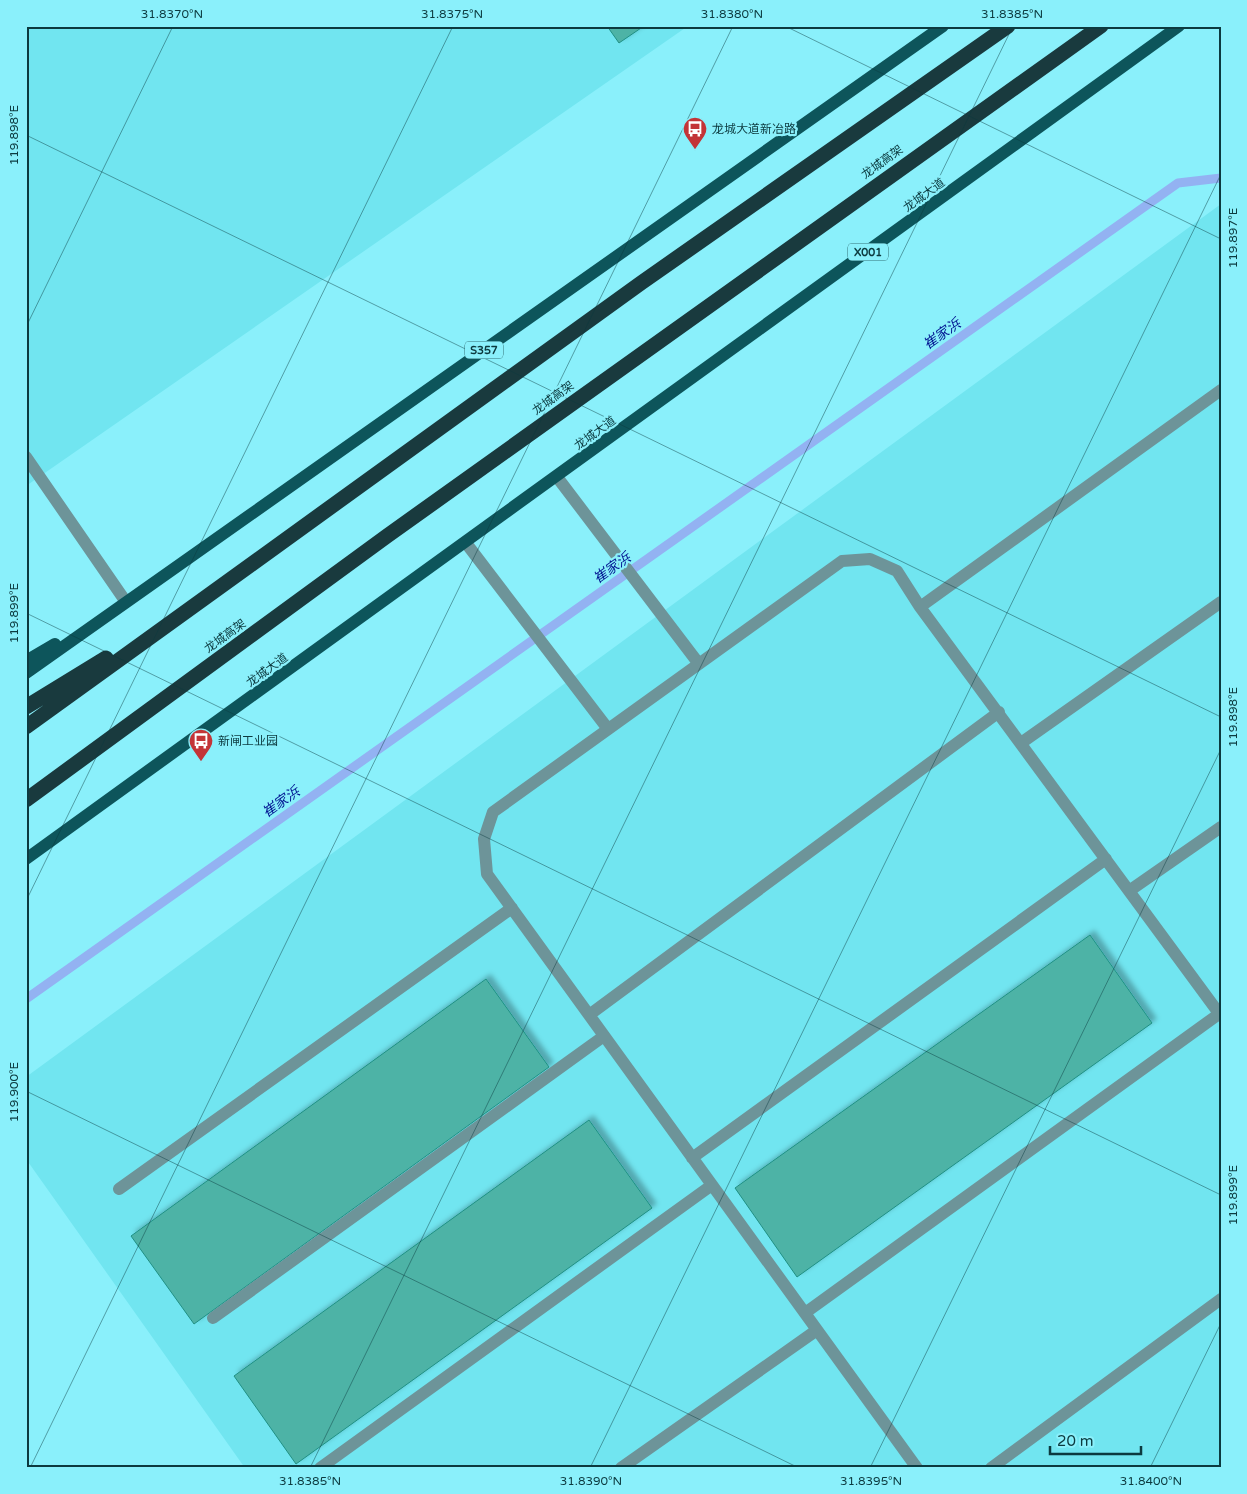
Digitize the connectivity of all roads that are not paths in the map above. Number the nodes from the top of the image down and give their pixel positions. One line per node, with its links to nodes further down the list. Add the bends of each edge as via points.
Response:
1 (943, 26): 10 (main road, S357)
2 (1008, 26): 9 (highway, via 641,283)
3 (1101, 26): 21 (highway, 龙城高架, via 387,536)
4 (1179, 26): 7 (main road, 龙城大道 / X001)
5 (1221, 390): 12 (street)
6 (26, 458): 10 (street)
7 (557, 477): 8 (main road, 龙城大道); 14 (street)
8 (466, 543): 19 (street); 23 (main road, 龙城大道)
9 (201, 600): 16 (highway); 18 (highway)
10 (126, 602): 13 (main road); 15 (main road, S357)
11 (1221, 602): 20 (street)
12 (920, 607): 14 (street, via 896,572 870,559 842,561); 17 (street)
13 (26, 661)
14 (699, 664): 19 (street)
15 (26, 674)
16 (26, 707)
17 (999, 712): 20 (street); 27 (street)
18 (26, 727)
19 (608, 729): 26 (street, via 493,812 484,839 486,874)
20 (1021, 743): 24 (street)
21 (26, 800)
22 (1221, 827): 25 (street)
23 (26, 858)
24 (1106, 859): 25 (street); 30 (street)
25 (1129, 890): 28 (street)
26 (512, 908): 27 (street); 32 (street)
27 (589, 1015): 29 (street)
28 (1220, 1015): 34 (street)
29 (604, 1036): 30 (street); 35 (street)
30 (692, 1158): 31 (street)
31 (712, 1185): 34 (street); 37 (street)
32 (119, 1189)
33 (1221, 1299): 40 (street)
34 (805, 1314): 36 (street)
35 (213, 1318)
36 (817, 1330): 38 (street); 39 (street)
37 (320, 1468)
38 (621, 1468)
39 (917, 1468)
40 (991, 1468)

